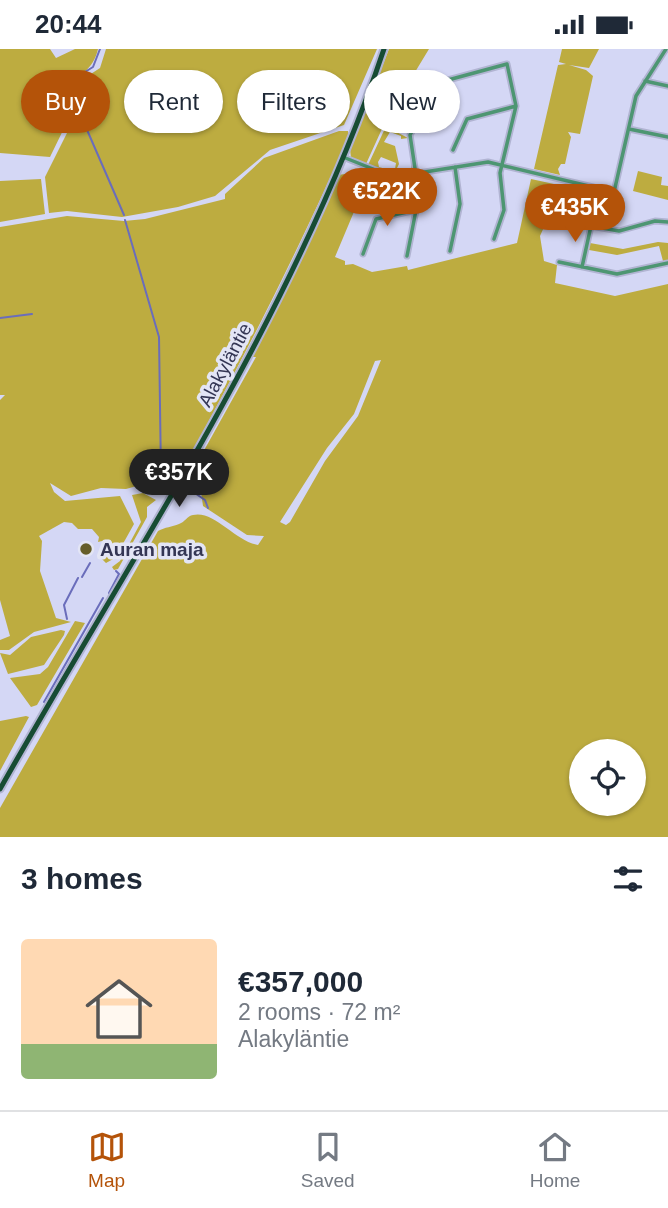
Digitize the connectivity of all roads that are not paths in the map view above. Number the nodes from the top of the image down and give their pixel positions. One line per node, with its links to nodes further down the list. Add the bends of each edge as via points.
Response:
1 (384, 49): 9 (main road, Alakyläntie)
2 (666, 49): 3 (street)
3 (645, 81): 4 (street); 6 (street, via 636,96)
4 (668, 86)
5 (516, 106): 8 (street, via 467,119); 10 (street); 12 (street, via 507,64 448,80 432,95 410,135)
6 (629, 129): 7 (street); 13 (street, via 614,192)
7 (668, 137)
8 (453, 150)
9 (342, 157): 12 (street, via 393,177); 24 (main road, Alakyläntie, via 237,377)
10 (502, 166): 11 (street, via 480,162); 13 (street); 17 (street, via 504,210)
11 (455, 167): 12 (street); 18 (street, via 460,204)
12 (416, 174): 14 (street)
13 (600, 188): 16 (street)
14 (416, 210): 19 (street, via 376,219); 20 (street)
15 (668, 222): 16 (street, via 619,232)
16 (592, 226): 23 (street)
17 (494, 239)
18 (450, 251)
19 (363, 254)
20 (407, 256)
21 (559, 263): 23 (street)
22 (668, 263): 23 (street, via 617,274)
23 (582, 267)
24 (0, 789)

